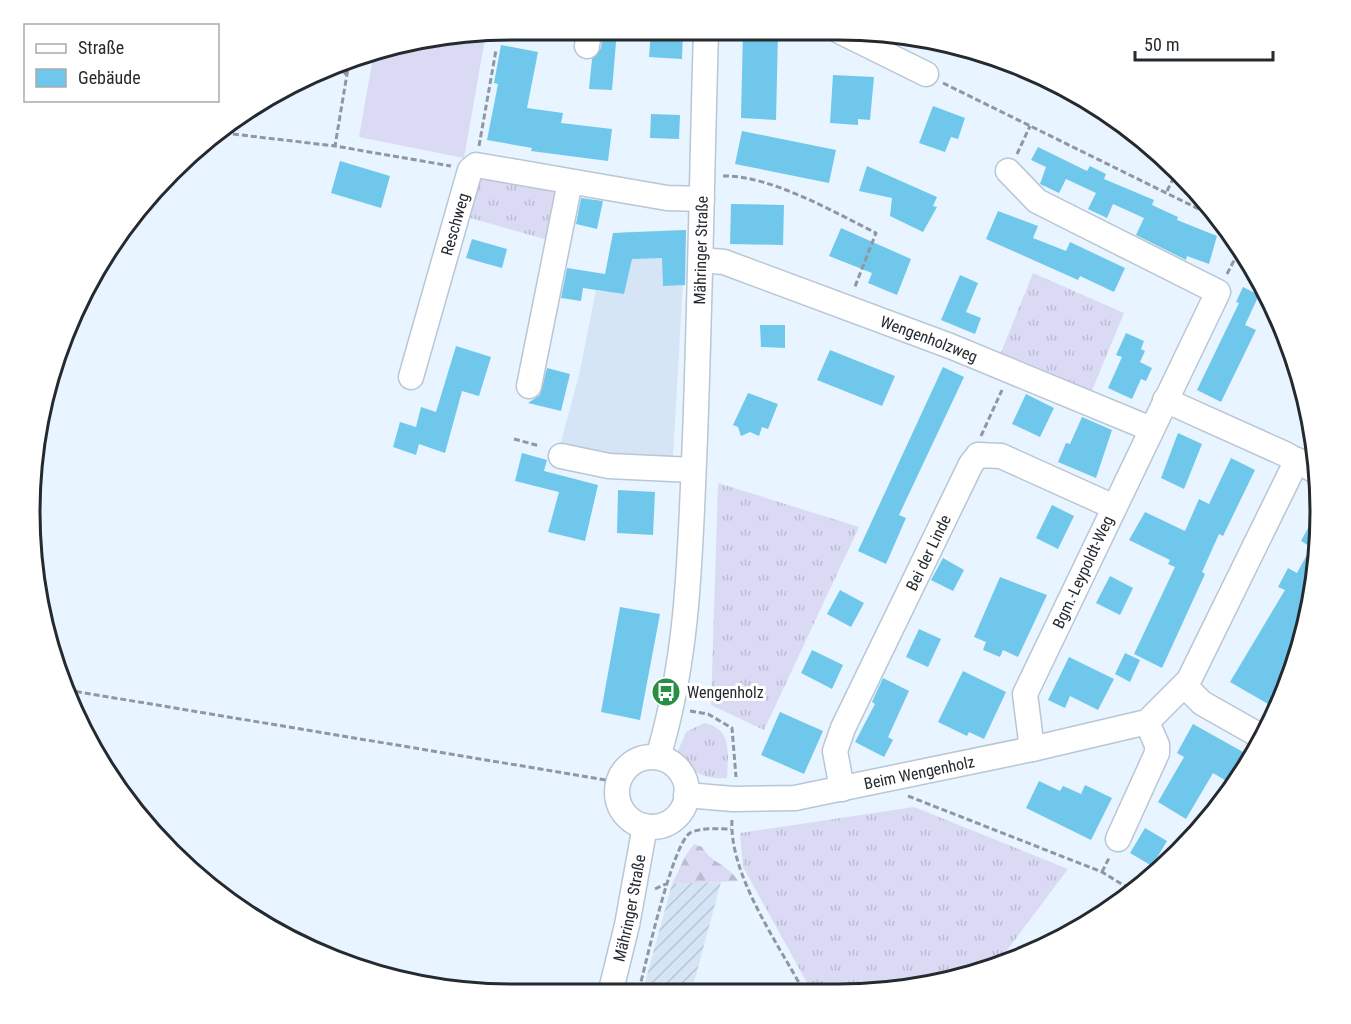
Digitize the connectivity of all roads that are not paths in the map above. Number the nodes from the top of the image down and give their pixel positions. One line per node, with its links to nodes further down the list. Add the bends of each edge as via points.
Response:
1 (706, 40): 6 (street, Mähringer Straße)
2 (860, 41): 3 (street)
3 (926, 74)
4 (1008, 171): 10 (street, Bgm.-Leypoldt-Weg, via 1037,201 1218,292)
5 (570, 182): 6 (street, via 667,198); 8 (street, Reschweg, via 473,167); 9 (street)
6 (702, 199): 7 (street, Mähringer Straße)
7 (701, 260): 11 (street, Wengenholzweg, via 724,262 950,346); 14 (street, Mähringer Straße)
8 (411, 377)
9 (529, 386)
10 (1165, 400): 11 (street, Bgm.-Leypoldt-Weg); 13 (street)
11 (1151, 429): 15 (street, Bgm.-Leypoldt-Weg)
12 (550, 451): 14 (street, via 609,466)
13 (1307, 466): 16 (street, Beim Wengenholz)
14 (693, 470): 20 (street, Mähringer Straße, via 688,603 672,709)
15 (1114, 507): 19 (street, Bgm.-Leypoldt-Weg, via 1025,694); 21 (street, Bei der Linde, via 1001,456 978,455 843,728 835,751)
16 (1185, 686): 17 (street, Beim Wengenholz); 18 (street, via 1202,703)
17 (1147, 722): 19 (street, Beim Wengenholz); 24 (street, via 1157,753)
18 (1255, 733)
19 (1032, 750): 21 (street, Beim Wengenholz)
20 (658, 757): 22 (street, via 682,775); 23 (street, via 629,765 618,782 619,805 625,815)
21 (842, 789): 22 (street, Beim Wengenholz, via 795,798)
22 (686, 795): 23 (street, via 680,813 654,826)
23 (645, 826): 25 (street, Mähringer Straße)
24 (1118, 839)
25 (612, 984)

